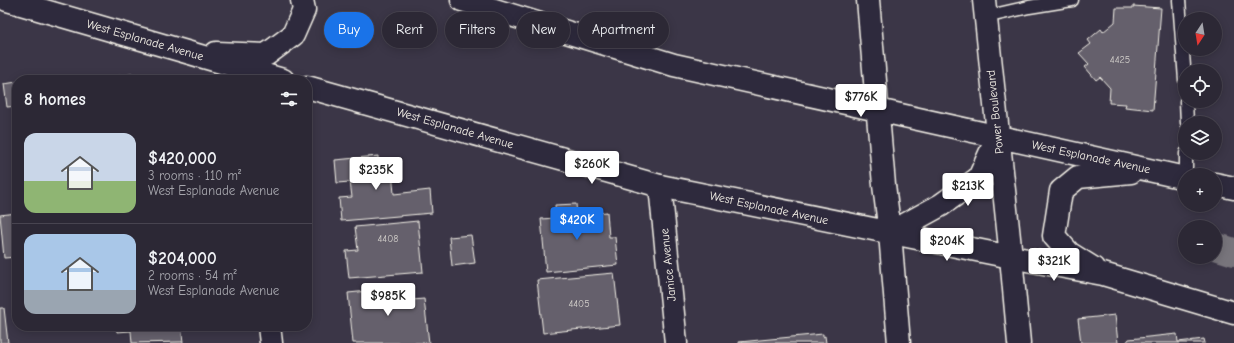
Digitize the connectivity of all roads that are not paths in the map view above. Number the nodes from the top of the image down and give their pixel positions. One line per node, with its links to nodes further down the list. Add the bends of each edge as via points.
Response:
1 (6, 0): 8 (main road, West Esplanade Avenue)
2 (302, 0): 8 (main road, via 304,10 293,35 266,55)
3 (462, 0): 12 (main road, West Esplanade Avenue, via 674,65)
4 (868, 0): 12 (main road)
5 (1072, 0): 7 (lane, via 1029,7)
6 (1179, 0): 9 (lane)
7 (984, 9): 13 (main road, Power Boulevard)
8 (183, 52): 10 (main road, West Esplanade Avenue)
9 (1184, 64)
10 (248, 75)
11 (312, 88): 17 (main road, West Esplanade Avenue)
12 (877, 110): 13 (main road, West Esplanade Avenue); 19 (main road)
13 (997, 136): 14 (main road, West Esplanade Avenue); 19 (main road, via 979,178 941,205); 20 (main road, Power Boulevard)
14 (1152, 170): 15 (main road, West Esplanade Avenue); 21 (main road, via 1078,177 1061,191 1054,236 1069,253)
15 (1178, 175)
16 (1222, 185): 18 (main road)
17 (660, 186): 19 (main road, West Esplanade Avenue); 25 (main road, Janice Avenue)
18 (1234, 188)
19 (890, 233): 20 (main road, West Esplanade Avenue); 26 (main road)
20 (1011, 257): 21 (main road, West Esplanade Avenue); 27 (main road, Power Boulevard)
21 (1103, 274): 22 (main road, West Esplanade Avenue)
22 (1234, 313)
23 (270, 331): 24 (main road)
24 (271, 343)
25 (676, 343)
26 (899, 343)
27 (1019, 343)

